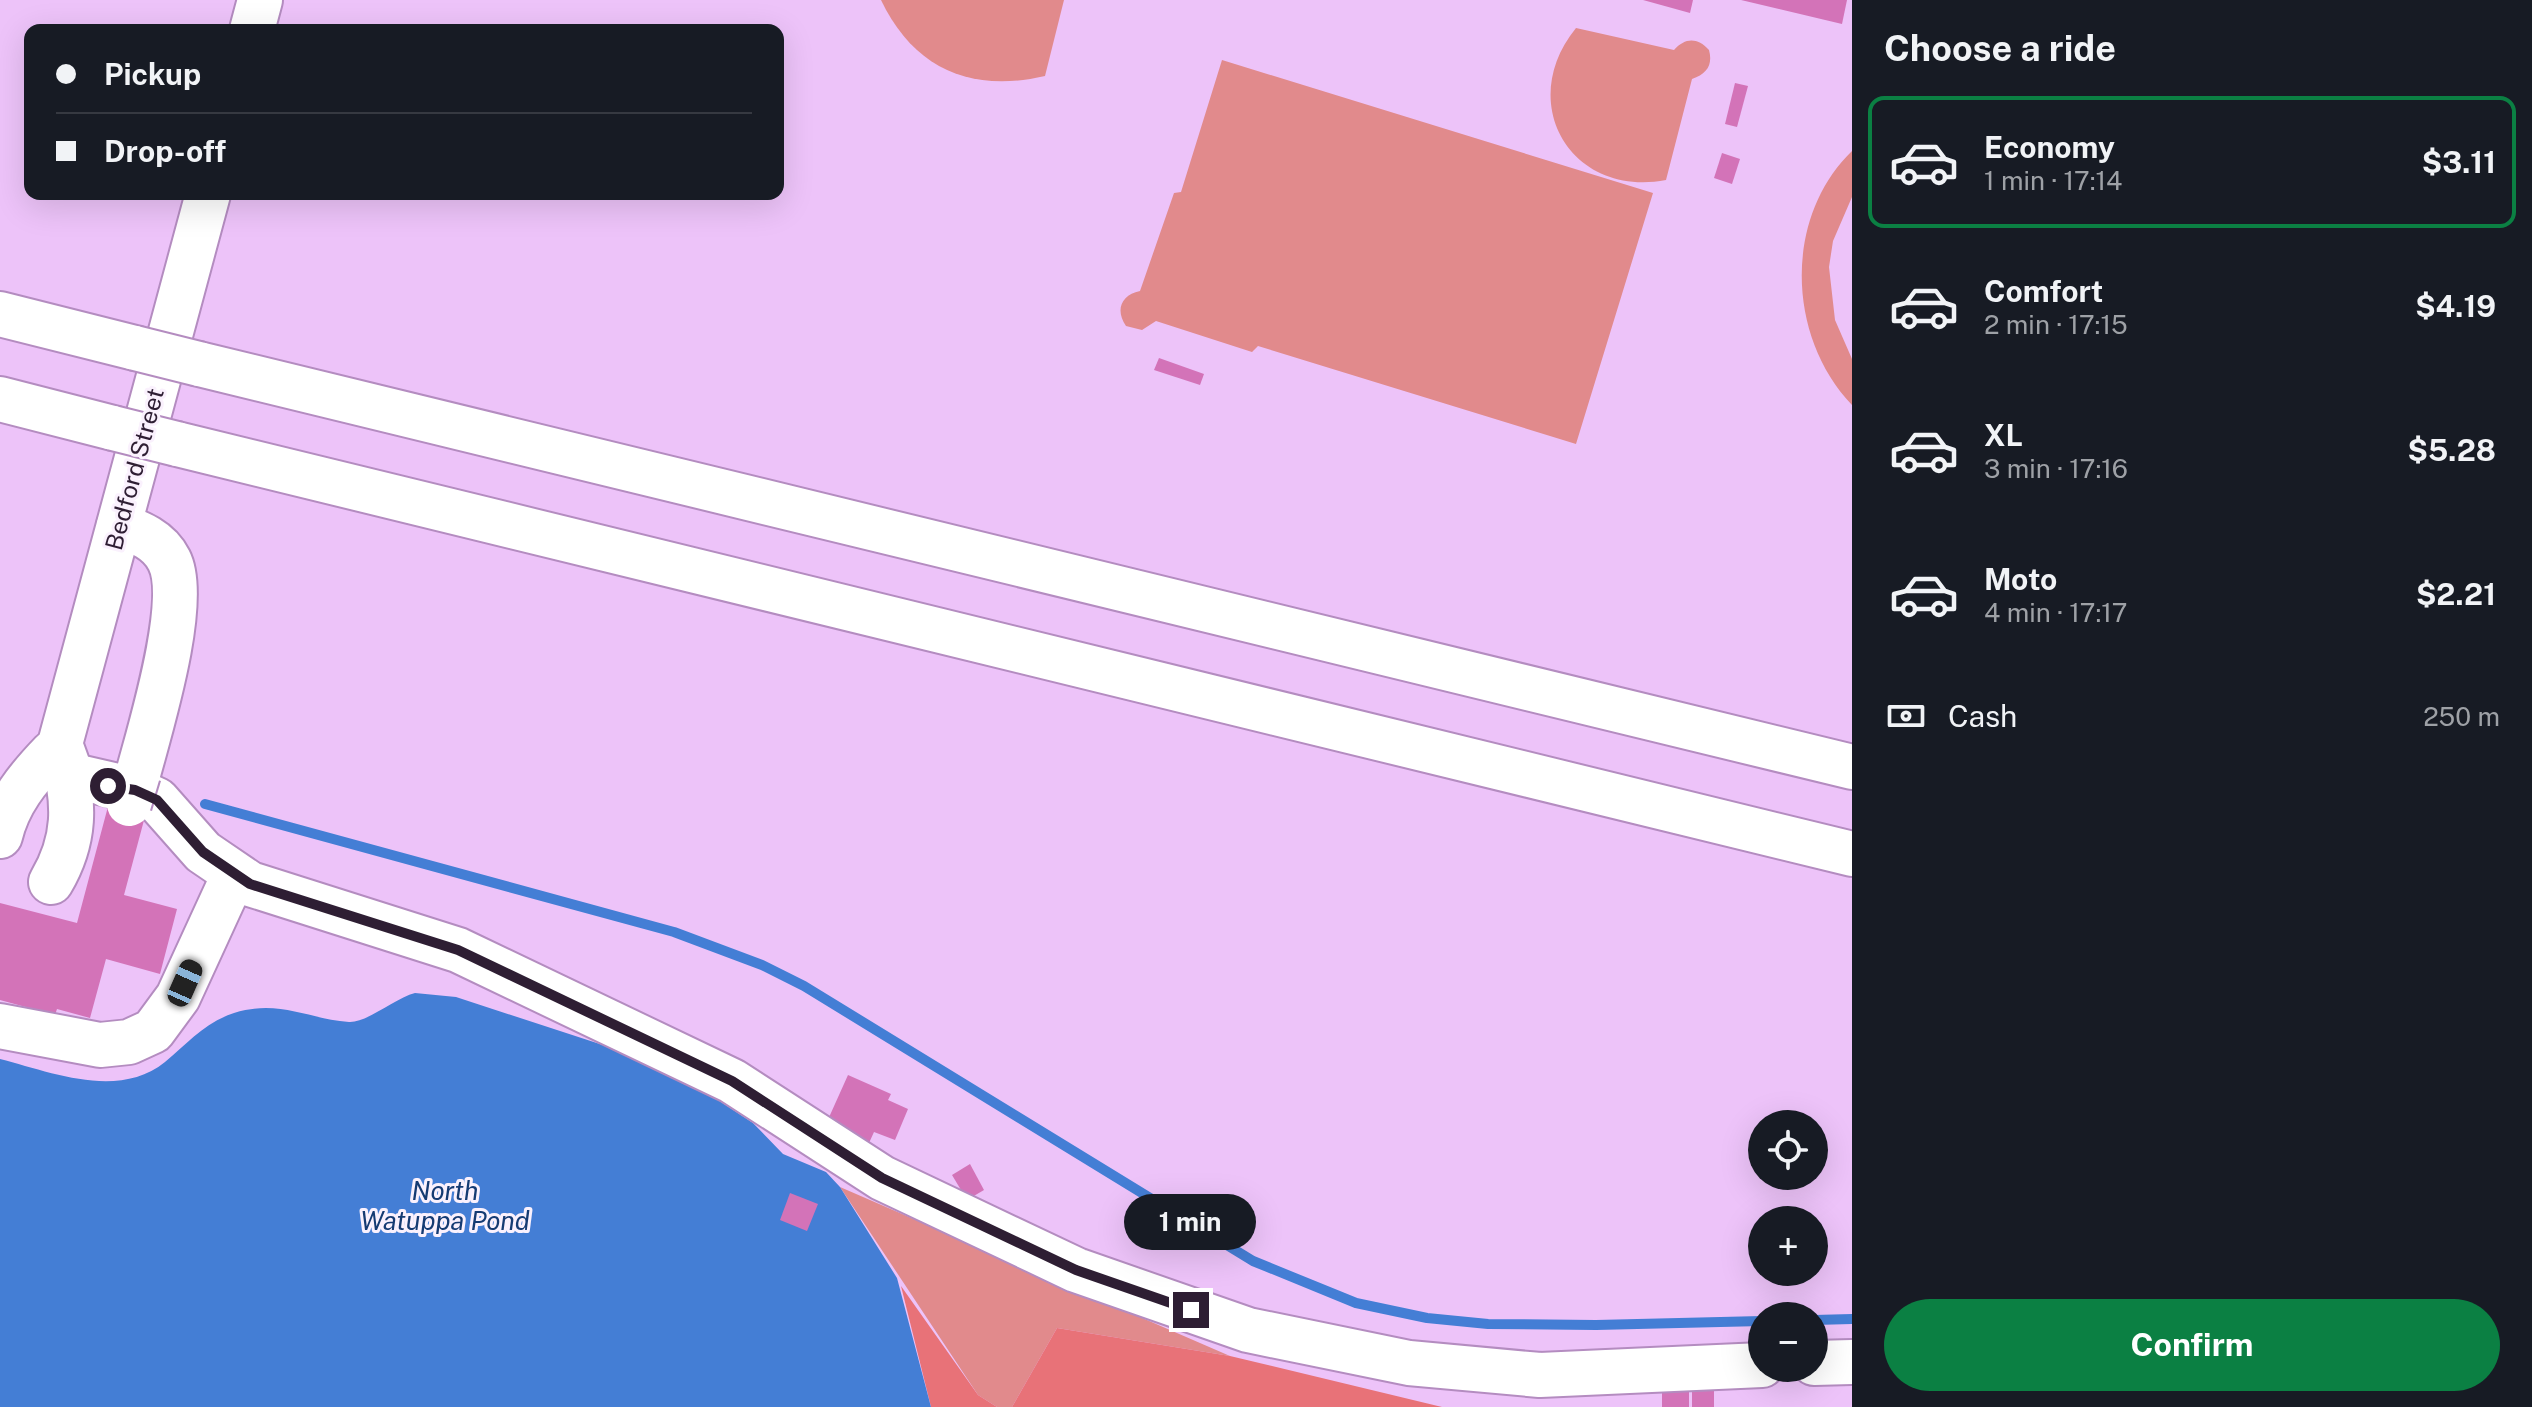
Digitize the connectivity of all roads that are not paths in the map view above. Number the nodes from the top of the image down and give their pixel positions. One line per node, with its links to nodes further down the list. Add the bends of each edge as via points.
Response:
1 (260, 0): 2 (main road)
2 (254, 24)
3 (206, 200): 6 (main road, Bedford Street)
4 (0, 314): 8 (main road, bridge)
5 (0, 399): 12 (main road, bridge)
6 (119, 526): 7 (main road, Bedford Street); 9 (main road, via 152,539 170,560 175,577 172,627)
7 (58, 752): 10 (main road); 11 (main road, via 13,801); 13 (main road, via 78,777 157,800 203,852); 14 (main road, via 74,817)
8 (1852, 767)
9 (133, 789)
10 (0, 794)
11 (0, 836)
12 (1852, 854)
13 (234, 875): 15 (main road, via 178,997 153,1031 129,1042 100,1045); 19 (main road, via 281,896 458,950 732,1081 882,1178 1076,1270 1248,1330 1409,1363 1540,1375)
14 (51, 882)
15 (0, 1026)
16 (1852, 1362): 17 (main road)
17 (1828, 1363)
18 (1748, 1367): 19 (main road)
19 (1588, 1390)

